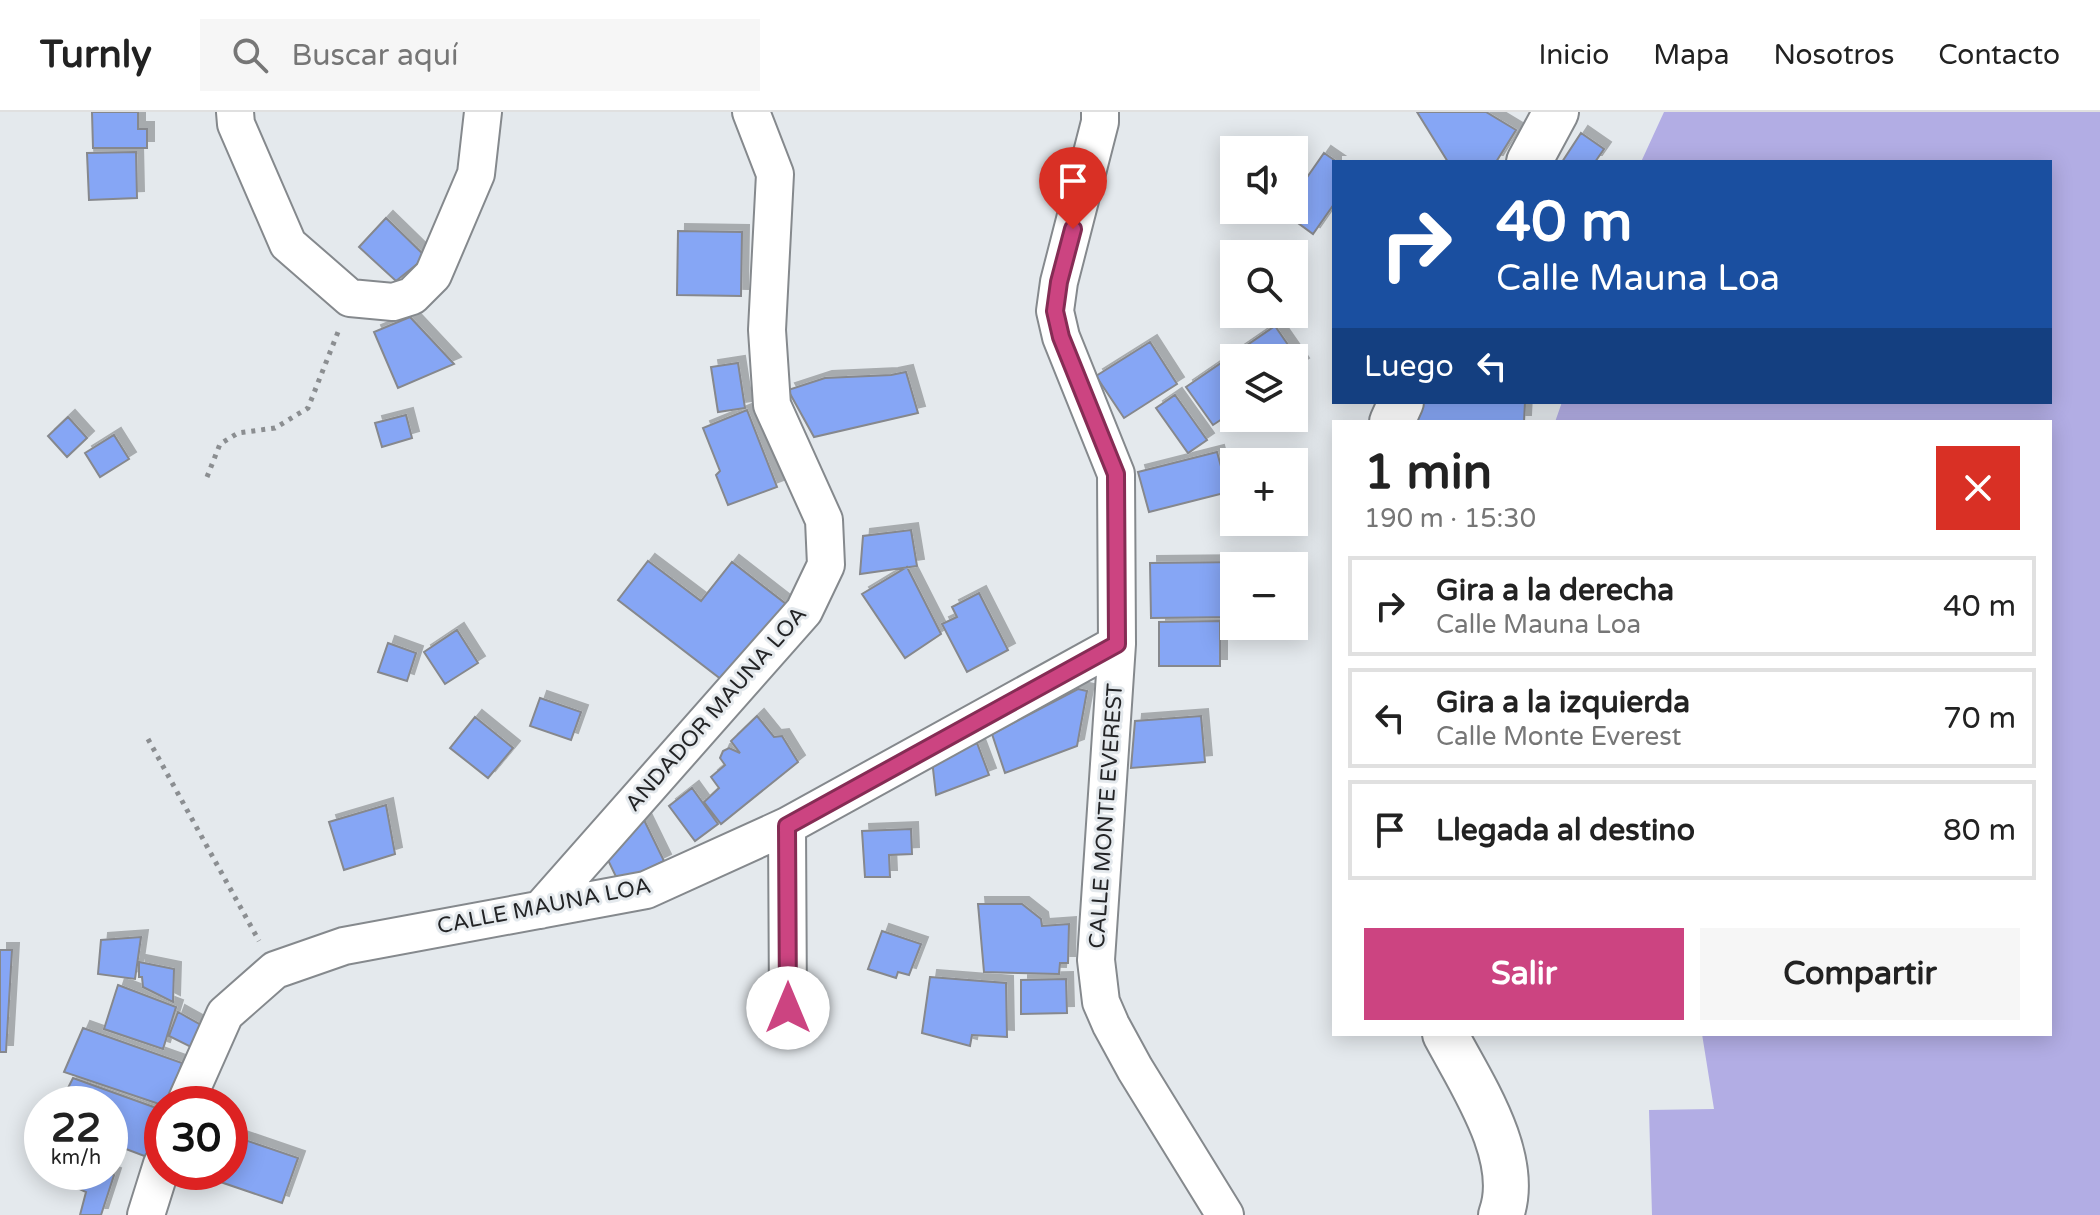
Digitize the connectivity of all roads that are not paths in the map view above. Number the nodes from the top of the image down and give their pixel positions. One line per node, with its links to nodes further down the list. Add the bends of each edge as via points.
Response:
1 (235, 112): 2 (street, via 288,244 350,298 393,302 412,296 433,275 476,174)
2 (483, 112)
3 (751, 112): 9 (street, ANDADOR MAUNA LOA, via 775,174 767,330 772,405 824,520 826,565 804,611)
4 (1100, 112): 7 (street, CALLE MONTE EVEREST, via 1055,311 1116,474)
5 (1556, 112): 6 (street)
6 (1530, 160)
7 (1117, 644): 8 (street, CALLE MAUNA LOA); 15 (street, CALLE MONTE EVEREST, via 1096,960 1101,1002 1135,1069)
8 (787, 826): 9 (street, CALLE MAUNA LOA, via 646,890); 10 (street)
9 (540, 910): 12 (street, CALLE MAUNA LOA, via 344,946 275,970 225,1014)
10 (788, 1008)
11 (1446, 1036): 16 (street, via 1502,1152 1507,1187)
12 (193, 1086)
13 (154, 1190): 14 (street)
14 (146, 1215)
15 (1225, 1215)
16 (1501, 1215)

